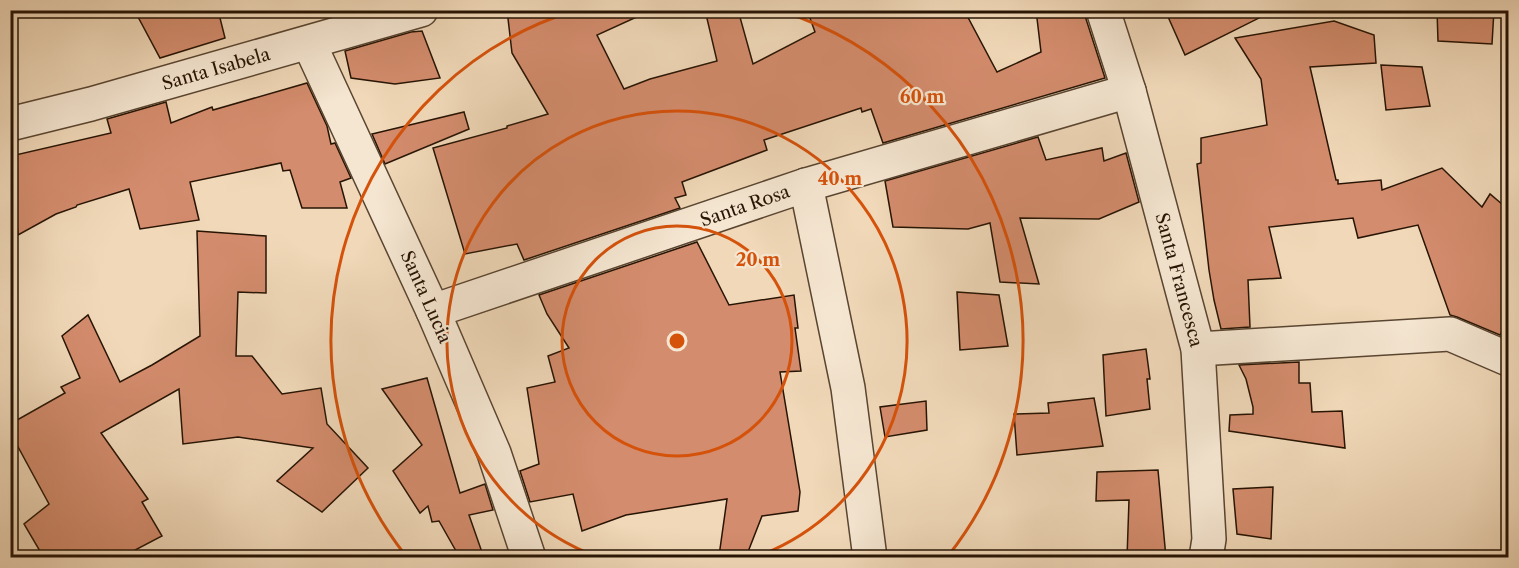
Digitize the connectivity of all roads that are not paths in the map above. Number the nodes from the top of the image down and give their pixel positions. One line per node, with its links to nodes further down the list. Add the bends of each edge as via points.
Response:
1 (421, 10): 3 (street, Santa Isabela)
2 (1103, 10): 4 (street, Santa Francesca)
3 (309, 43): 5 (street, Santa Isabela); 7 (street, Santa Lucia)
4 (1129, 91): 6 (street, Santa Rosa); 8 (street, Santa Francesca)
5 (10, 124)
6 (806, 185): 7 (street, Santa Rosa); 11 (street, via 848,388)
7 (433, 311): 10 (street, Santa Lucia, via 494,453)
8 (1198, 349): 9 (street, via 1450,334); 12 (street, Santa Francesca, via 1209,539)
9 (1509, 359)
10 (529, 558)
11 (870, 558)
12 (1206, 558)

